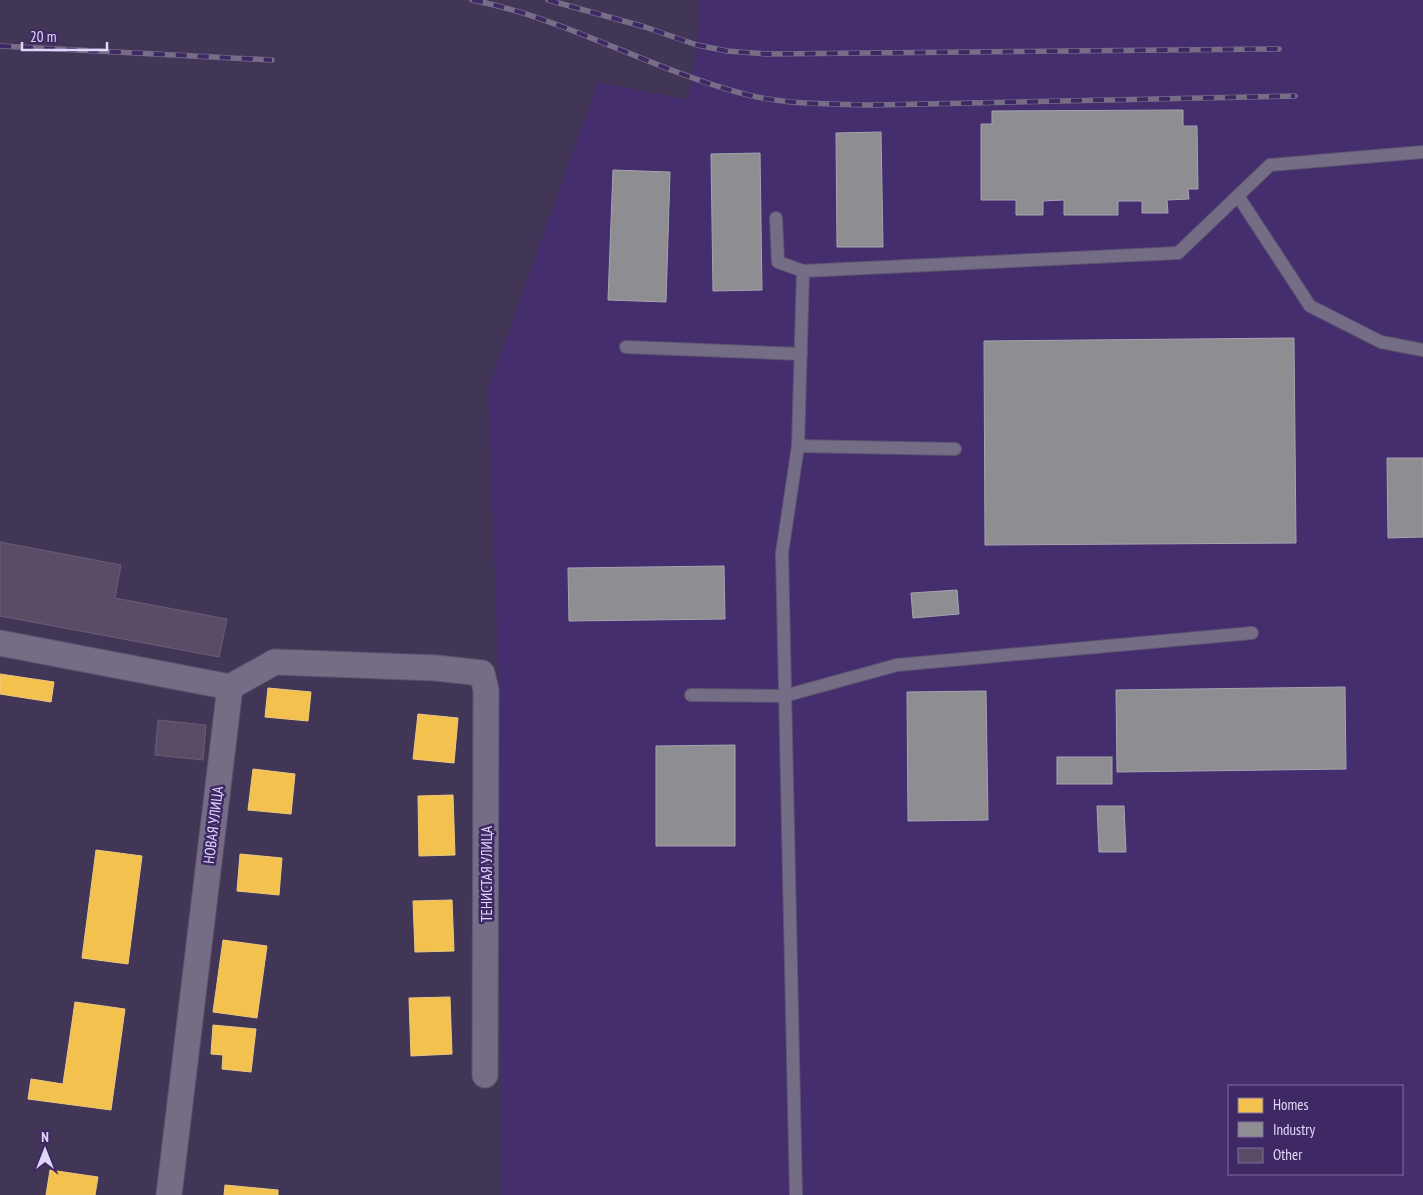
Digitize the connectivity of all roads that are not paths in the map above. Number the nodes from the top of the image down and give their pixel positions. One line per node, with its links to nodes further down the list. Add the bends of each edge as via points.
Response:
1 (1423, 152): 2 (lane, via 1270,165)
2 (1238, 196): 4 (lane, via 1178,253); 6 (lane, via 1310,306 1381,342)
3 (776, 218): 4 (lane, via 778,262)
4 (803, 271): 7 (lane)
5 (626, 347): 7 (lane)
6 (1423, 350)
7 (801, 354): 8 (lane)
8 (798, 446): 9 (lane); 14 (lane, via 782,553)
9 (955, 448)
10 (1252, 633): 14 (lane, via 897,665)
11 (0, 643): 12 (street)
12 (230, 687): 15 (street, ТЕНИСТАЯ УЛИЦА, via 275,662 436,668 482,673 486,690); 16 (street, НОВАЯ УЛИЦА)
13 (691, 694): 14 (lane)
14 (784, 696): 17 (lane)
15 (485, 1075)
16 (169, 1195)
17 (796, 1195)

